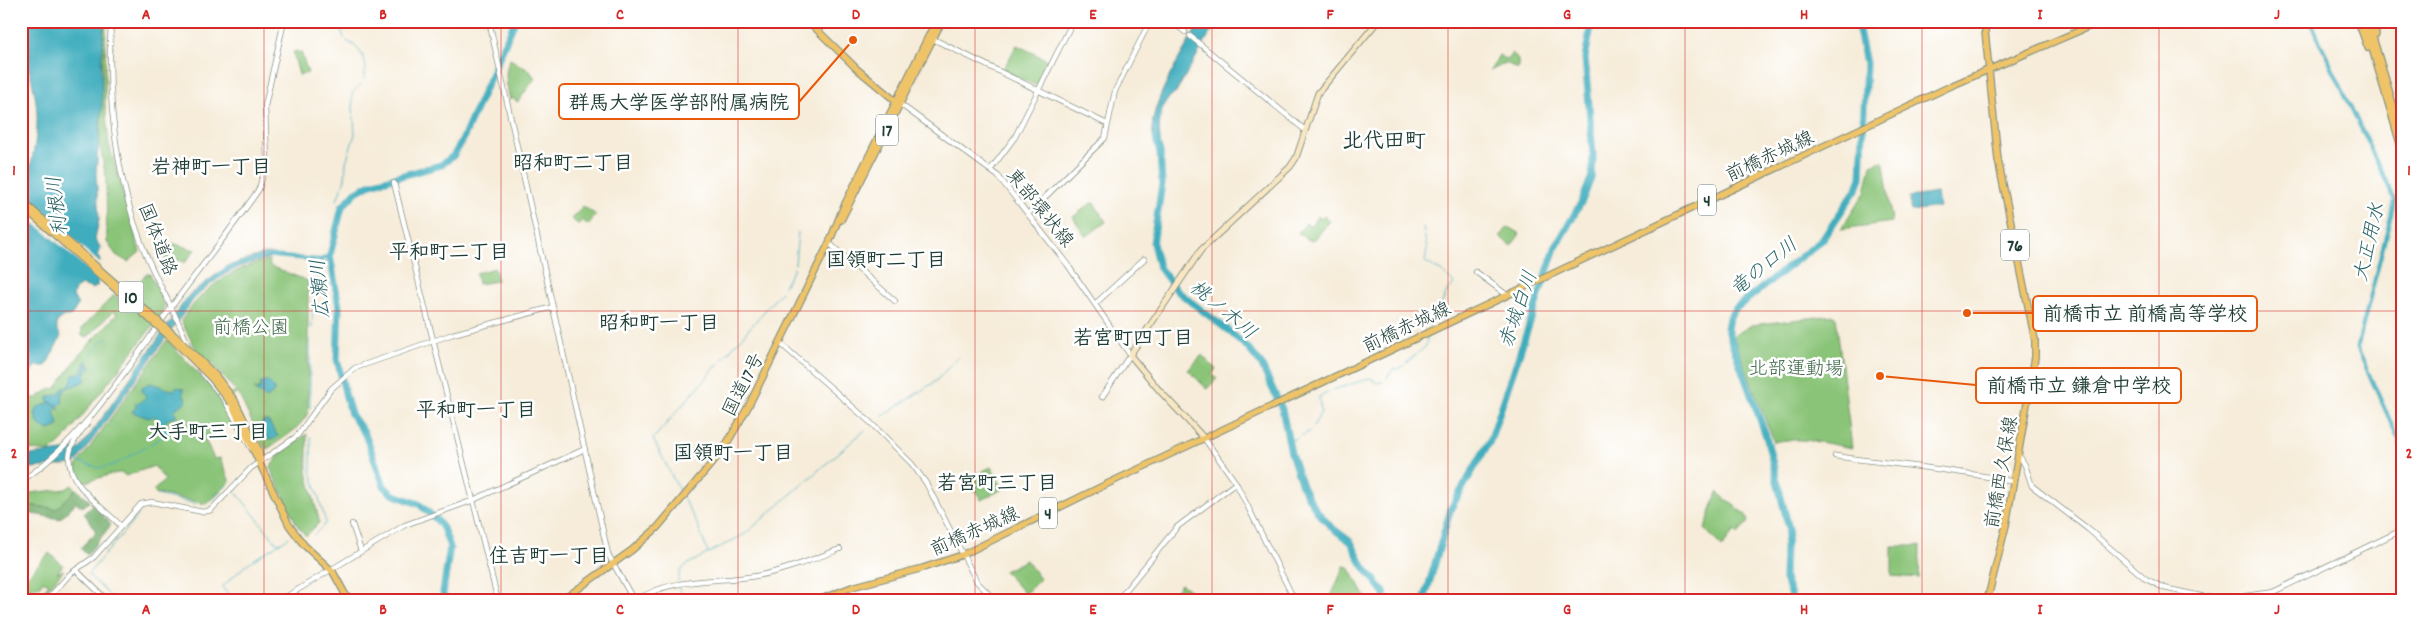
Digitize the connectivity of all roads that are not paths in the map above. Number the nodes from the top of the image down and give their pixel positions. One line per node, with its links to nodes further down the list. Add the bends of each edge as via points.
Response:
1 (111, 21): 39 (street, 国体道路, via 110,110 120,175 140,242)
2 (284, 21): 39 (street, via 265,106 267,161 259,189)
3 (490, 21): 40 (street)
4 (808, 21): 23 (main road)
5 (936, 21): 19 (main road, 国道17号 / 17)
6 (942, 21): 19 (main road, 国道17号 / 17)
7 (1074, 21): 22 (street)
8 (1150, 21): 24 (street, via 1115,91)
9 (1171, 21): 17 (street)
10 (1378, 21): 25 (main road, via 1318,93)
11 (1984, 21): 20 (main road, 前橋西久保線 / 76)
12 (2102, 21): 20 (main road, 4)
13 (2358, 21): 21 (main road)
14 (2364, 21): 21 (main road)
15 (2368, 21): 21 (main road)
16 (2373, 21): 21 (main road)
17 (1185, 32)
18 (1190, 36): 25 (street)
19 (931, 38): 22 (street); 23 (main road, 国道17号 / 17)
20 (1990, 69): 36 (main road, 前橋赤城線 / 4); 52 (main road, 前橋西久保線 / 76, via 1998,160 2034,340 2035,357)
21 (2386, 85): 26 (main road); 27 (main road)
22 (1038, 92): 24 (street); 28 (street, via 1013,140)
23 (898, 103): 28 (street, 東部環状線); 33 (main road, 国道17号 / 17, via 843,208)
24 (1108, 124): 32 (street, via 1105,138)
25 (1305, 130): 43 (main road, via 1290,167 1201,250)
26 (2402, 134)
27 (2402, 150)
28 (990, 169): 32 (street, 東部環状線)
29 (394, 183): 41 (street)
30 (21, 200): 45 (main road, 10, bridge, via 174,335 215,376)
31 (21, 205): 45 (main road, 10, bridge, via 171,338)
32 (1028, 214): 38 (street, 東部環状線)
33 (831, 240): 37 (street); 42 (main road, 国道17号 / 17)
34 (1144, 258): 38 (street)
35 (1476, 272): 36 (street)
36 (1507, 295): 47 (main road, 前橋赤城線 / 4)
37 (895, 300)
38 (1095, 304): 43 (street, 東部環状線)
39 (171, 307): 46 (street); 50 (street, 国体道路, via 193,360 224,399)
40 (552, 308): 41 (street); 51 (street)
41 (432, 341): 54 (street, via 370,362 346,375 300,432); 58 (street)
42 (780, 343): 64 (street, via 871,422 912,464 926,483); 65 (main road, 国道17号 / 17, via 723,450 657,528)
43 (1130, 356): 44 (street); 47 (main road)
44 (1102, 397)
45 (233, 402): 50 (main road, 10); 54 (main road, 10, via 259,452)
46 (92, 412): 48 (street); 49 (street)
47 (1204, 438): 57 (street); 64 (main road, 前橋赤城線 / 4)
48 (68, 442): 49 (street); 55 (street)
49 (70, 449): 60 (street, via 71,471 78,483)
50 (252, 449): 54 (main road, 10)
51 (585, 449): 58 (street); 65 (street, via 608,554)
52 (2018, 454): 56 (main road, 前橋西久保線 / 76); 68 (street, via 2032,486 2153,583 2210,598)
53 (1835, 456): 56 (street, via 1971,472)
54 (260, 462): 60 (street, via 209,511 145,502); 66 (main road, 10, via 292,529 304,545)
55 (23, 480)
56 (2014, 482): 80 (main road, 前橋西久保線 / 76, via 2002,547)
57 (1236, 483): 78 (street, via 1178,526); 79 (street)
58 (471, 501): 63 (street, via 405,525); 73 (street)
59 (352, 524): 63 (street)
60 (120, 525): 67 (street, via 94,557)
61 (2402, 530): 68 (street, via 2286,586)
62 (840, 549): 75 (street, via 757,576 687,582 654,589)
63 (361, 551): 66 (street)
64 (962, 555): 76 (main road, 前橋赤城線 / 4, via 852,587); 77 (street, via 977,582)
65 (613, 563): 74 (main road, 国道17号 / 17); 75 (street)
66 (331, 569): 71 (street); 72 (main road, 10)
67 (76, 570): 69 (street); 70 (street)
68 (2258, 596): 81 (street)
69 (46, 601)
70 (108, 601)
71 (279, 601)
72 (349, 601)
73 (498, 601)
74 (561, 601)
75 (634, 601)
76 (816, 601)
77 (996, 601)
78 (1117, 601)
79 (1295, 601)
80 (1987, 601)
81 (2262, 601)

